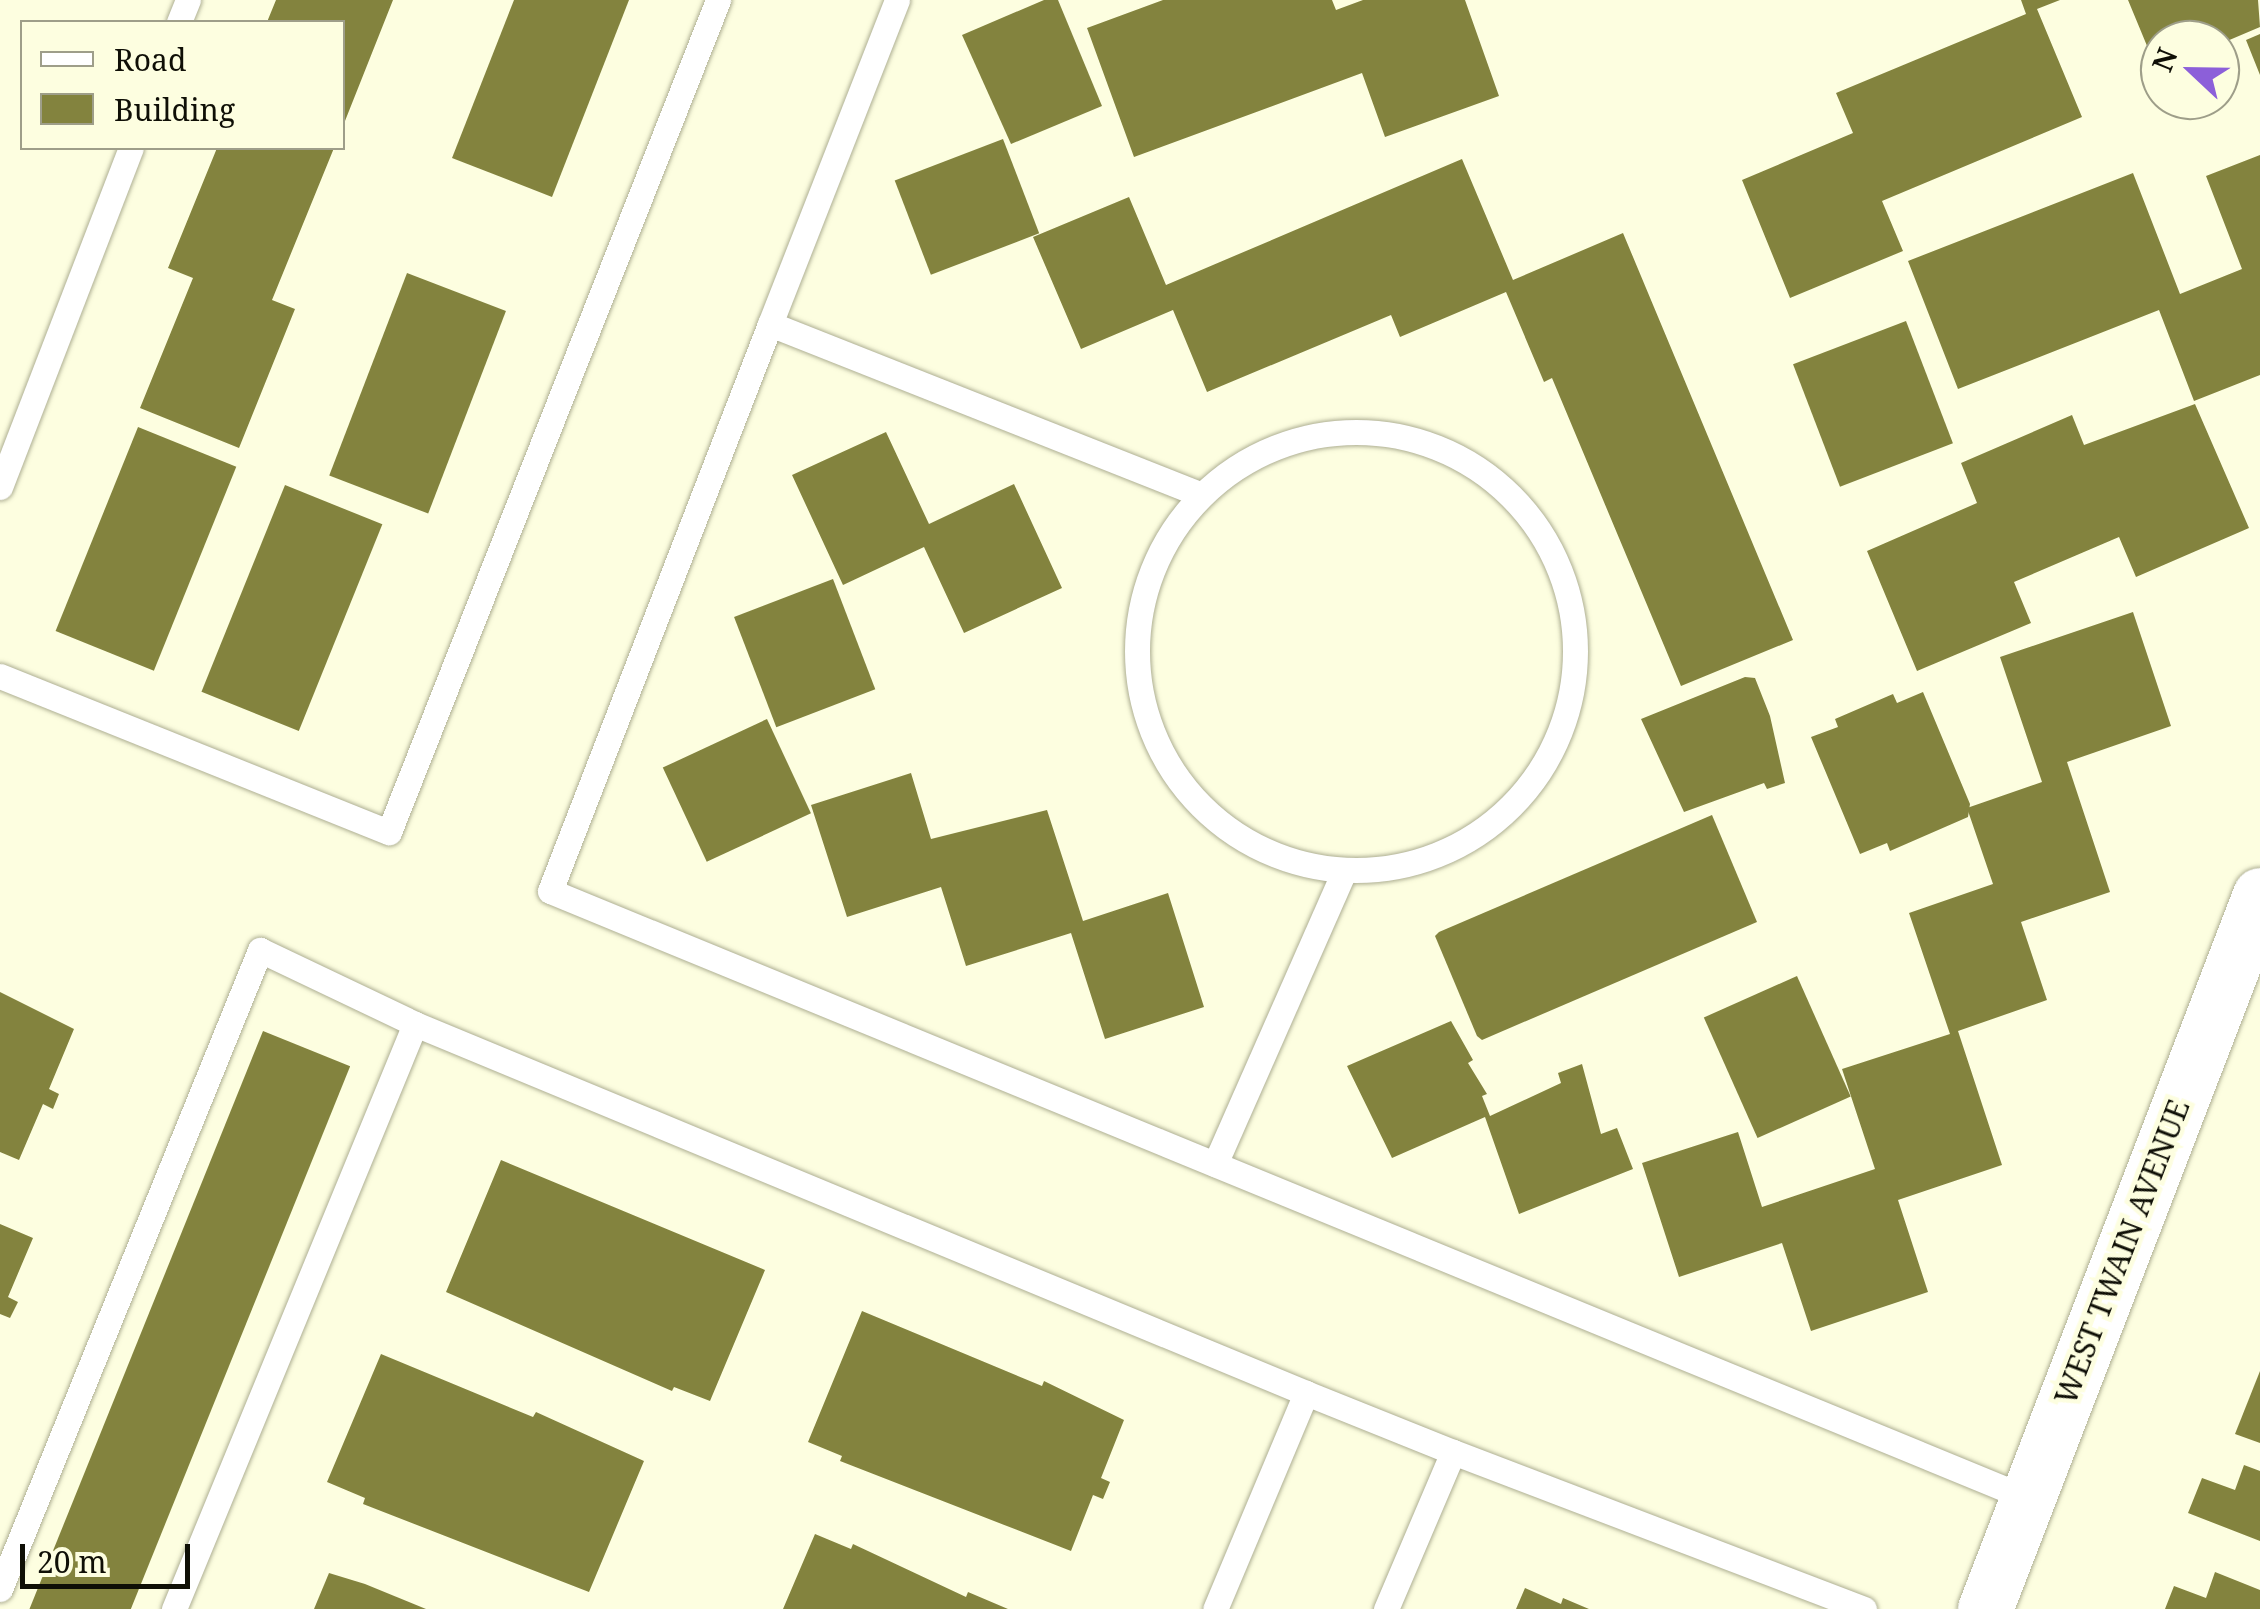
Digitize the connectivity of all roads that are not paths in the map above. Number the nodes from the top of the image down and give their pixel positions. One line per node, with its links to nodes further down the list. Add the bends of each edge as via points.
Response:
1 (718, 0): 7 (lane, via 389,832)
2 (897, 0): 4 (lane)
3 (130, 150): 5 (lane)
4 (770, 324): 6 (lane); 11 (lane, via 550,891)
5 (0, 487)
6 (1201, 495): 8 (lane, via 1175,527 1142,604 1136,646 1150,729 1168,767 1226,829 1302,865); 8 (lane, via 1271,448 1310,436 1394,434 1458,457 1506,490 1558,563 1574,636 1571,695 1536,778 1470,840 1430,859)
7 (0, 676)
8 (1344, 871): 11 (lane)
9 (2260, 895): 14 (main road, WEST TWAIN AVENUE)
10 (415, 1024): 12 (lane); 15 (lane, via 260,950); 16 (lane)
11 (1216, 1164): 14 (lane)
12 (1306, 1393): 13 (lane); 17 (lane)
13 (1452, 1452): 18 (lane); 19 (lane)
14 (2027, 1498): 20 (main road, WEST TWAIN AVENUE)
15 (0, 1589)
16 (174, 1609)
17 (1215, 1609)
18 (1386, 1609)
19 (1864, 1609)
20 (1984, 1609)

